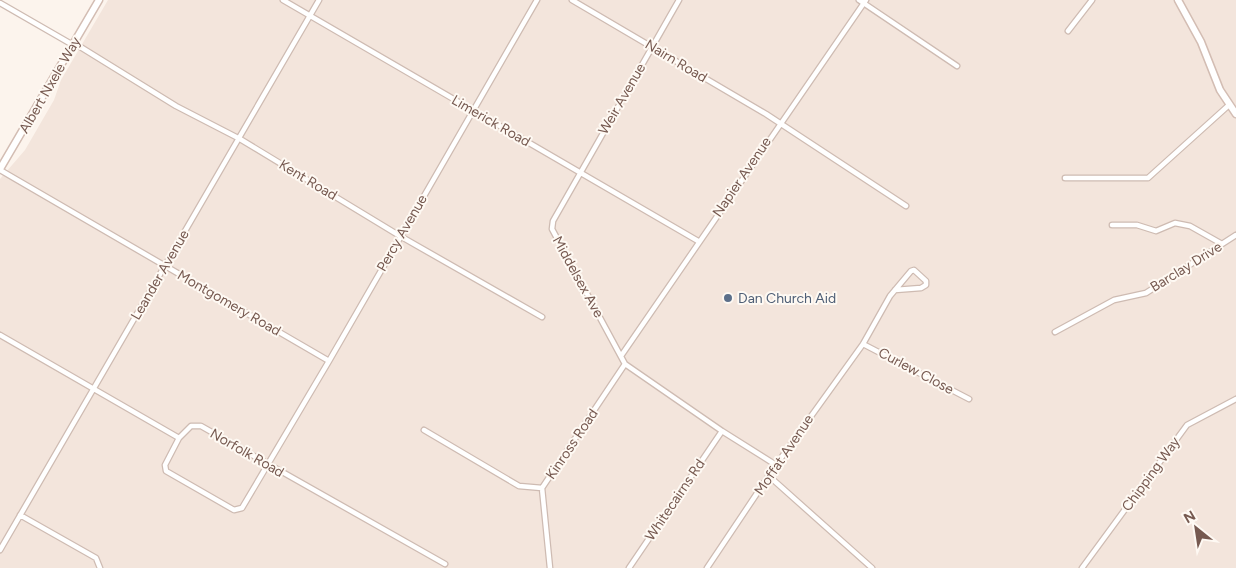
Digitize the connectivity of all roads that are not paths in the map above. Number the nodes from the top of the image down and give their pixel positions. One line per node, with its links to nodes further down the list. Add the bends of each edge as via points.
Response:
1 (99, 0): 14 (main road, Albert Nxele Way)
2 (283, 0): 12 (street, Limerick Road)
3 (320, 0): 12 (street, Leander Avenue)
4 (538, 0): 18 (street, Percy Avenue)
5 (572, 0): 15 (street, Nairn Road)
6 (680, 0): 15 (street, Weir Avenue)
7 (859, 0): 10 (street)
8 (1092, 0): 13 (street)
9 (1178, 0): 17 (main road, via 1195,29 1214,78)
10 (865, 2): 16 (street); 20 (street, Napier Avenue)
11 (0, 3): 14 (street, Kent Road)
12 (310, 16): 18 (street, Limerick Road); 21 (street, Leander Avenue)
13 (1068, 31)
14 (73, 44): 21 (street, Kent Road, via 168,101); 22 (main road, Albert Nxele Way)
15 (652, 47): 20 (street, Nairn Road); 23 (street, Weir Avenue)
16 (957, 66)
17 (1229, 105): 19 (main road); 24 (street, via 1148,178)
18 (474, 111): 23 (street, Limerick Road); 28 (street, Percy Avenue)
19 (1236, 114)
20 (779, 122): 25 (street, Nairn Road); 29 (street, Napier Avenue)
21 (240, 139): 28 (street, Kent Road); 31 (street, Leander Avenue)
22 (0, 169): 31 (street, Montgomery Road)
23 (579, 172): 29 (street, Limerick Road); 37 (street, Middelsex Ave, via 553,221 552,229)
24 (1065, 178)
25 (906, 206)
26 (1112, 225): 30 (street, via 1137,225 1158,231 1176,223 1192,227)
27 (1236, 235): 30 (street, Barclay Drive)
28 (400, 236): 33 (street, Kent Road); 38 (street, Percy Avenue)
29 (698, 241): 37 (street, Napier Avenue)
30 (1222, 244): 34 (street, Barclay Drive, via 1146,292 1114,300)
31 (165, 266): 38 (street, Montgomery Road); 40 (street, Leander Avenue)
32 (895, 290): 32 (street, Moffat Avenue, via 914,270 926,281 921,288); 36 (street, Moffat Avenue)
33 (542, 317)
34 (1054, 332)
35 (0, 335): 40 (street)
36 (863, 344): 41 (street, Curlew Close); 46 (street, Moffat Avenue)
37 (621, 356): 39 (street)
38 (329, 361): 47 (street, Percy Avenue)
39 (625, 364): 44 (street); 49 (street, Kinross Road)
40 (94, 391): 45 (street); 50 (street, Leander Avenue)
41 (969, 398)
42 (1236, 399): 58 (street, Chipping Way, via 1187,425)
43 (424, 430): 49 (street, Kinross Road, via 519,486)
44 (722, 431): 46 (street); 55 (street, Whitecairns Rd)
45 (179, 438): 47 (street, Norfolk Road, via 191,426 201,426); 47 (street, Percy Avenue, via 164,465 166,471 234,510 242,508)
46 (776, 465): 48 (street, Moffat Avenue)
47 (268, 466): 52 (street, Norfolk Road)
48 (770, 477): 56 (street, Moffat Avenue); 57 (street)
49 (542, 488): 54 (street)
50 (20, 515): 51 (street, Leander Avenue); 53 (street, via 96,558)
51 (0, 550)
52 (444, 564)
53 (100, 568)
54 (550, 568)
55 (629, 568)
56 (707, 568)
57 (872, 568)
58 (1082, 568)

